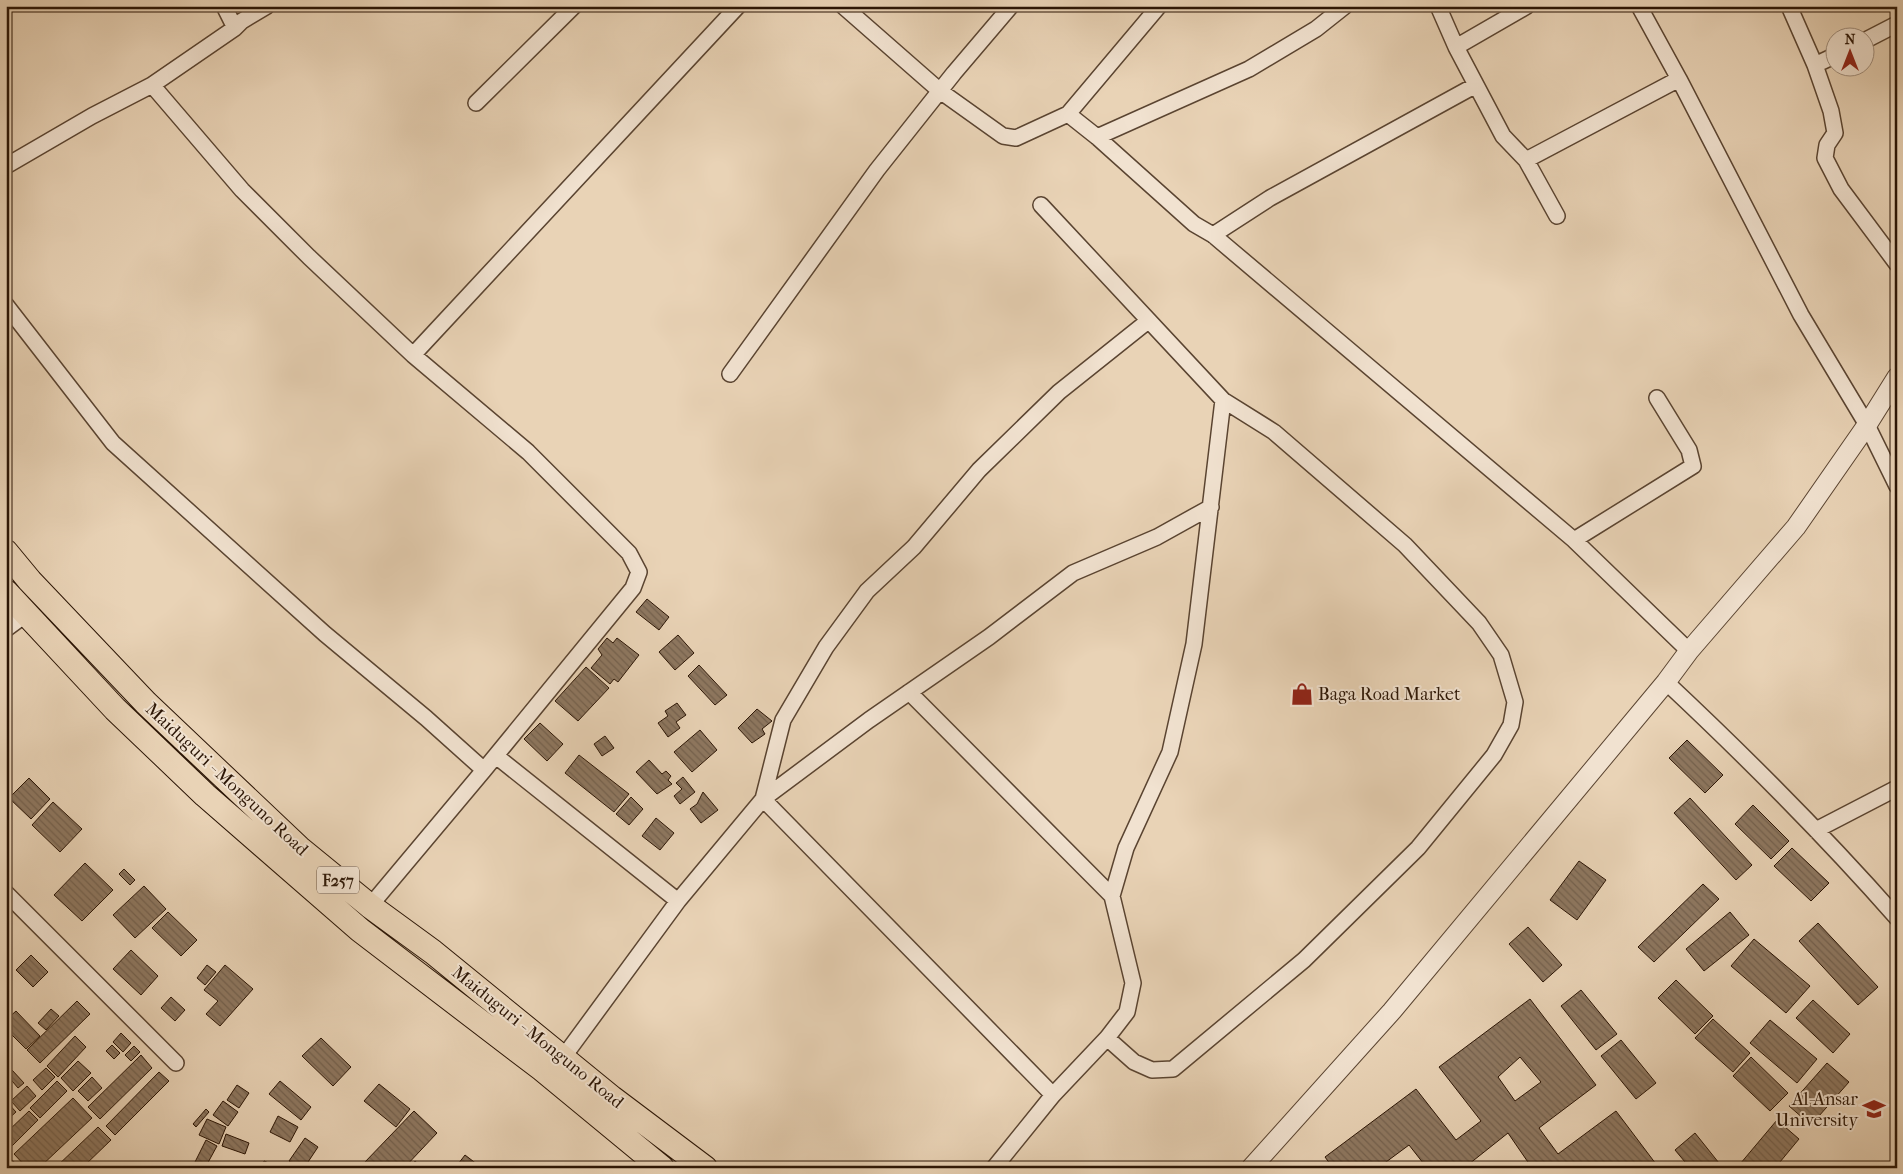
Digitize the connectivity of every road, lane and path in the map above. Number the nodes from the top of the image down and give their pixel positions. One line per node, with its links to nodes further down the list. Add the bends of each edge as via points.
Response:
1 (224, 6): 14 (street)
2 (267, 6): 14 (street)
3 (574, 6): 23 (street)
4 (738, 6): 34 (street)
5 (843, 6): 22 (street)
6 (1011, 6): 22 (street)
7 (1159, 6): 24 (street)
8 (1344, 6): 25 (street, via 1316,29 1249,69)
9 (1438, 6): 16 (street)
10 (1527, 6): 16 (street)
11 (1639, 6): 19 (street)
12 (1789, 6): 18 (street)
13 (1897, 24): 15 (street)
14 (235, 28): 20 (street)
15 (1876, 35)
16 (1456, 47): 21 (street)
17 (1826, 60): 18 (street)
18 (1816, 65): 31 (street, via 1835,133 1828,145 1826,158 1841,189)
19 (1679, 79): 26 (street); 39 (street, via 1801,315)
20 (152, 85): 27 (street); 34 (street, via 242,190)
21 (1476, 85): 26 (street, via 1503,136); 30 (street, via 1270,198)
22 (940, 91): 24 (street, via 1003,136 1016,138); 35 (street, via 877,170)
23 (476, 103)
24 (1068, 114): 25 (street)
25 (1098, 137): 30 (street, via 1194,224)
26 (1526, 160): 29 (street)
27 (6, 166)
28 (1041, 206): 33 (street)
29 (1558, 216)
30 (1213, 235): 42 (street)
31 (1897, 264)
32 (6, 306): 51 (street, via 113,443 325,634)
33 (1148, 321): 38 (street); 53 (street, via 1059,392 979,470 914,547 867,591 826,647 783,720)
34 (413, 355): 50 (street, via 528,452 629,554 639,572 633,588)
35 (730, 374)
36 (1897, 377): 39 (street)
37 (1657, 398): 42 (street, via 1689,450 1693,466)
38 (1223, 400): 41 (street); 60 (street, via 1274,432 1405,545 1479,623 1501,655 1515,702 1511,725 1494,755 1418,848 1304,960 1173,1069 1152,1070 1134,1062)
39 (1867, 425): 40 (street); 47 (street, via 1796,528)
40 (1897, 486)
41 (1211, 507): 49 (street, via 1157,537 1073,573); 56 (street, via 1194,644 1170,752 1126,848)
42 (1574, 540): 47 (street)
43 (6, 552): 58 (main road, Maiduguri - Monguno Road / F257, via 87,642 210,766 299,848)
44 (6, 592): 45 (main road, Maiduguri - Monguno Road / F257)
45 (25, 615): 46 (street); 64 (main road, Maiduguri - Monguno Road / F257, via 204,795 360,930 542,1069)
46 (6, 629)
47 (1690, 651): 48 (street)
48 (1666, 682): 54 (street); 67 (street, via 1392,1011)
49 (909, 692): 53 (street); 56 (street)
50 (496, 756): 51 (street); 57 (street)
51 (484, 770): 58 (street)
52 (1897, 788): 54 (street)
53 (763, 799): 57 (street); 63 (street)
54 (1816, 830): 59 (street)
55 (6, 893): 62 (street)
56 (1112, 896): 60 (street, via 1133,983 1126,1012)
57 (678, 901): 61 (street)
58 (370, 906): 61 (main road, Maiduguri - Monguno Road / F257, via 433,952)
59 (1897, 918)
60 (1107, 1038): 63 (street)
61 (562, 1059): 65 (main road, Maiduguri - Monguno Road / F257)
62 (176, 1063)
63 (1053, 1095): 66 (street)
64 (662, 1168)
65 (705, 1168)
66 (994, 1168)
67 (1251, 1168)

